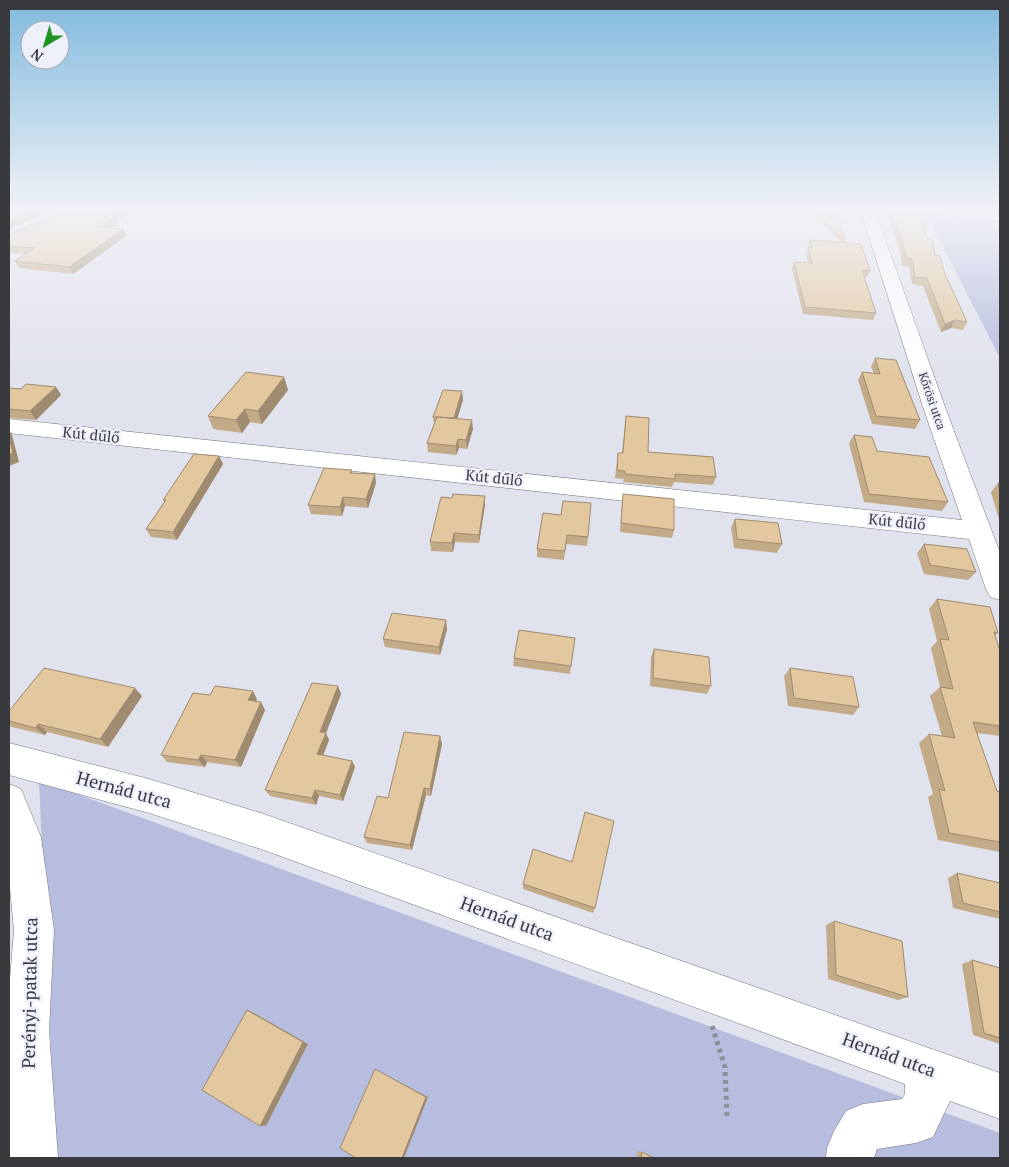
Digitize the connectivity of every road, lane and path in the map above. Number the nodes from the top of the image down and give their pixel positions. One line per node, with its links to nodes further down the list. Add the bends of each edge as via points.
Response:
1 (886, 265): 3 (street, Kőrösi utca)
2 (9, 426): 3 (street, Kút dűlő)
3 (979, 531): 4 (street, Kőrösi utca)
4 (1000, 589)
5 (9, 759): 7 (street, Hernád utca, via 149,796 261,831)
6 (9, 801): 8 (street, Perényi-patak utca, via 23,836 34,930)
7 (700, 987): 9 (street, Hernád utca); 11 (path, via 725,1066)
8 (18, 1038): 12 (street, Perényi-patak utca)
9 (927, 1069): 10 (street, Hernád utca); 13 (street, via 928,1098 916,1120 863,1128 851,1148)
10 (1000, 1096)
11 (728, 1117)
12 (34, 1158)
13 (850, 1158)

